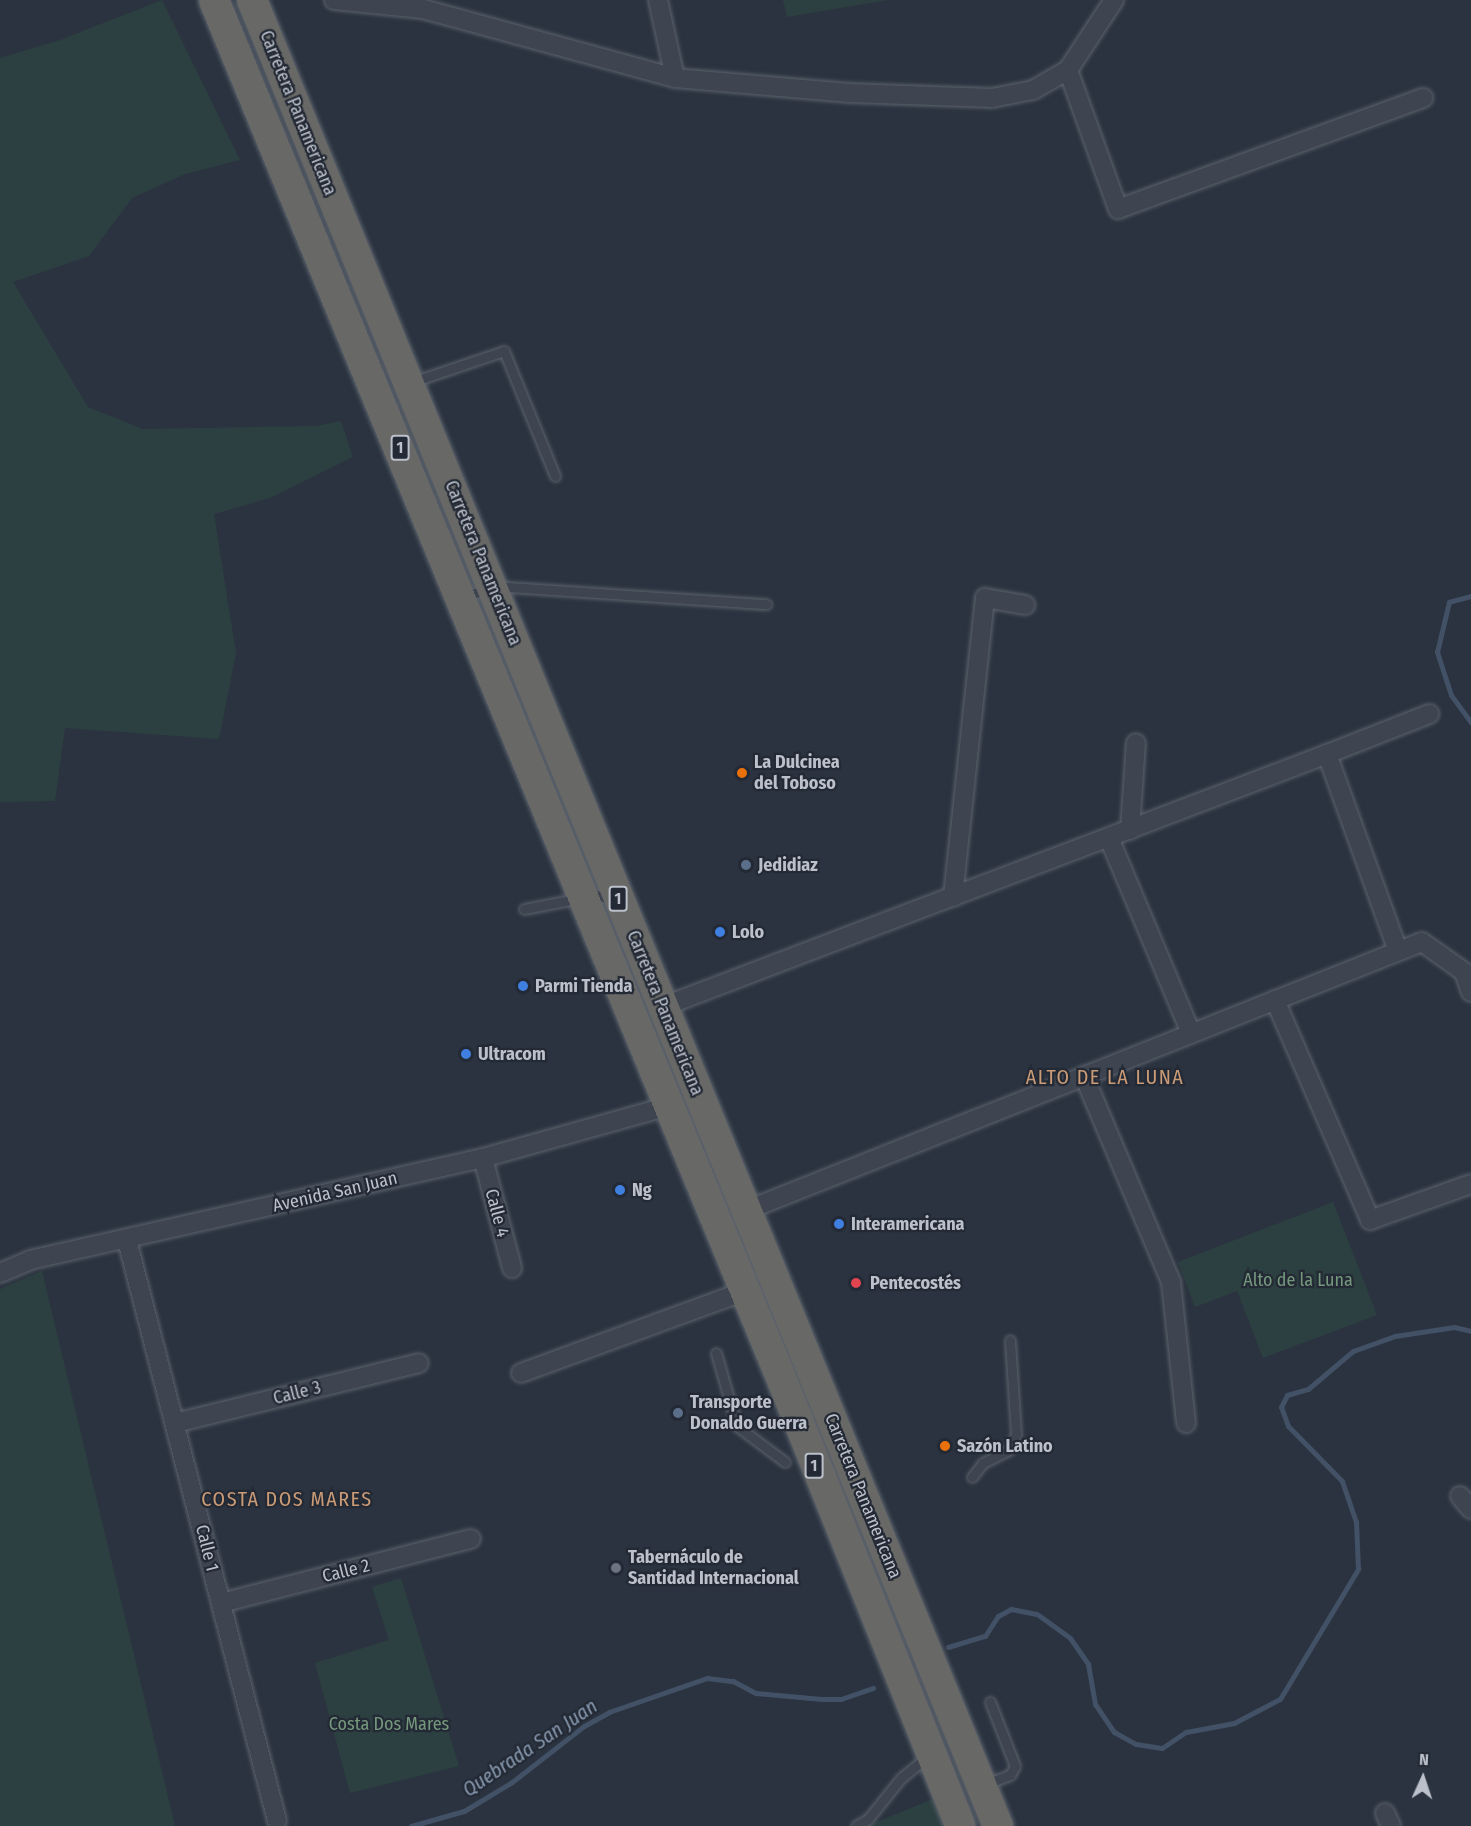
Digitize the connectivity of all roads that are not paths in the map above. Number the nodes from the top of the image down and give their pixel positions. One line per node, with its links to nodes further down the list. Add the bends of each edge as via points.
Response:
1 (214, 0): 12 (highway, Carretera Panamericana / 1)
2 (252, 0): 9 (highway, Carretera Panamericana / 1)
3 (334, 0): 7 (street, via 423,9)
4 (658, 0): 7 (street)
5 (1114, 0): 6 (street)
6 (1068, 70): 7 (street, via 1033,90 992,98 849,93); 8 (street, via 1118,209)
7 (675, 78)
8 (1423, 98)
9 (410, 382): 10 (lane, via 504,351); 11 (highway, Carretera Panamericana / 1)
10 (555, 476)
11 (494, 586): 12 (lane); 13 (lane); 22 (highway, Carretera Panamericana / 1)
12 (462, 598): 20 (highway, Carretera Panamericana / 1)
13 (766, 604)
14 (1025, 605): 21 (street, via 985,598)
15 (1429, 714): 17 (street)
16 (1136, 743): 18 (street)
17 (1327, 754): 18 (street); 24 (street)
18 (1130, 830): 19 (street)
19 (1109, 838): 21 (street); 28 (street)
20 (584, 897): 22 (lane, via 603,894); 23 (lane); 30 (highway, Carretera Panamericana / 1)
21 (953, 897): 27 (street)
22 (621, 905): 27 (highway, Carretera Panamericana / 1)
23 (524, 909)
24 (1398, 951): 25 (street, via 1422,942 1464,972); 26 (street)
25 (1471, 992)
26 (1275, 1000): 28 (street); 32 (street, via 1370,1220)
27 (662, 1007): 33 (highway, Carretera Panamericana / 1)
28 (1191, 1033): 29 (street)
29 (1083, 1076): 33 (street); 44 (street, via 1171,1282)
30 (674, 1118): 31 (street, Avenida San Juan); 33 (highway, via 720,1196); 37 (highway, Carretera Panamericana / 1)
31 (483, 1158): 34 (street, Avenida San Juan); 35 (street, Calle 4)
32 (1471, 1184)
33 (745, 1211): 42 (highway, via 740,1240 773,1325); 51 (highway, Carretera Panamericana / 1)
34 (127, 1240): 36 (street, Avenida San Juan, via 30,1260); 43 (street, Calle 1)
35 (512, 1268)
36 (0, 1274)
37 (745, 1291): 41 (street); 42 (highway, Carretera Panamericana / 1)
38 (1010, 1340): 46 (lane, via 1016,1434 1010,1449 982,1463)
39 (716, 1353): 45 (lane, via 737,1426)
40 (419, 1363): 43 (street, Calle 3)
41 (521, 1373)
42 (782, 1380): 50 (highway, Carretera Panamericana / 1)
43 (175, 1423): 48 (street, Calle 1)
44 (1186, 1423)
45 (784, 1462)
46 (972, 1477)
47 (471, 1539): 48 (street, Calle 2)
48 (221, 1604): 52 (street, Calle 1)
49 (990, 1702): 51 (lane, via 1014,1771)
50 (930, 1755): 53 (lane, via 920,1759 887,1800); 54 (highway, Carretera Panamericana / 1)
51 (982, 1786): 55 (highway, Carretera Panamericana / 1)
52 (277, 1821)
53 (856, 1826)
54 (960, 1826)
55 (998, 1826)

